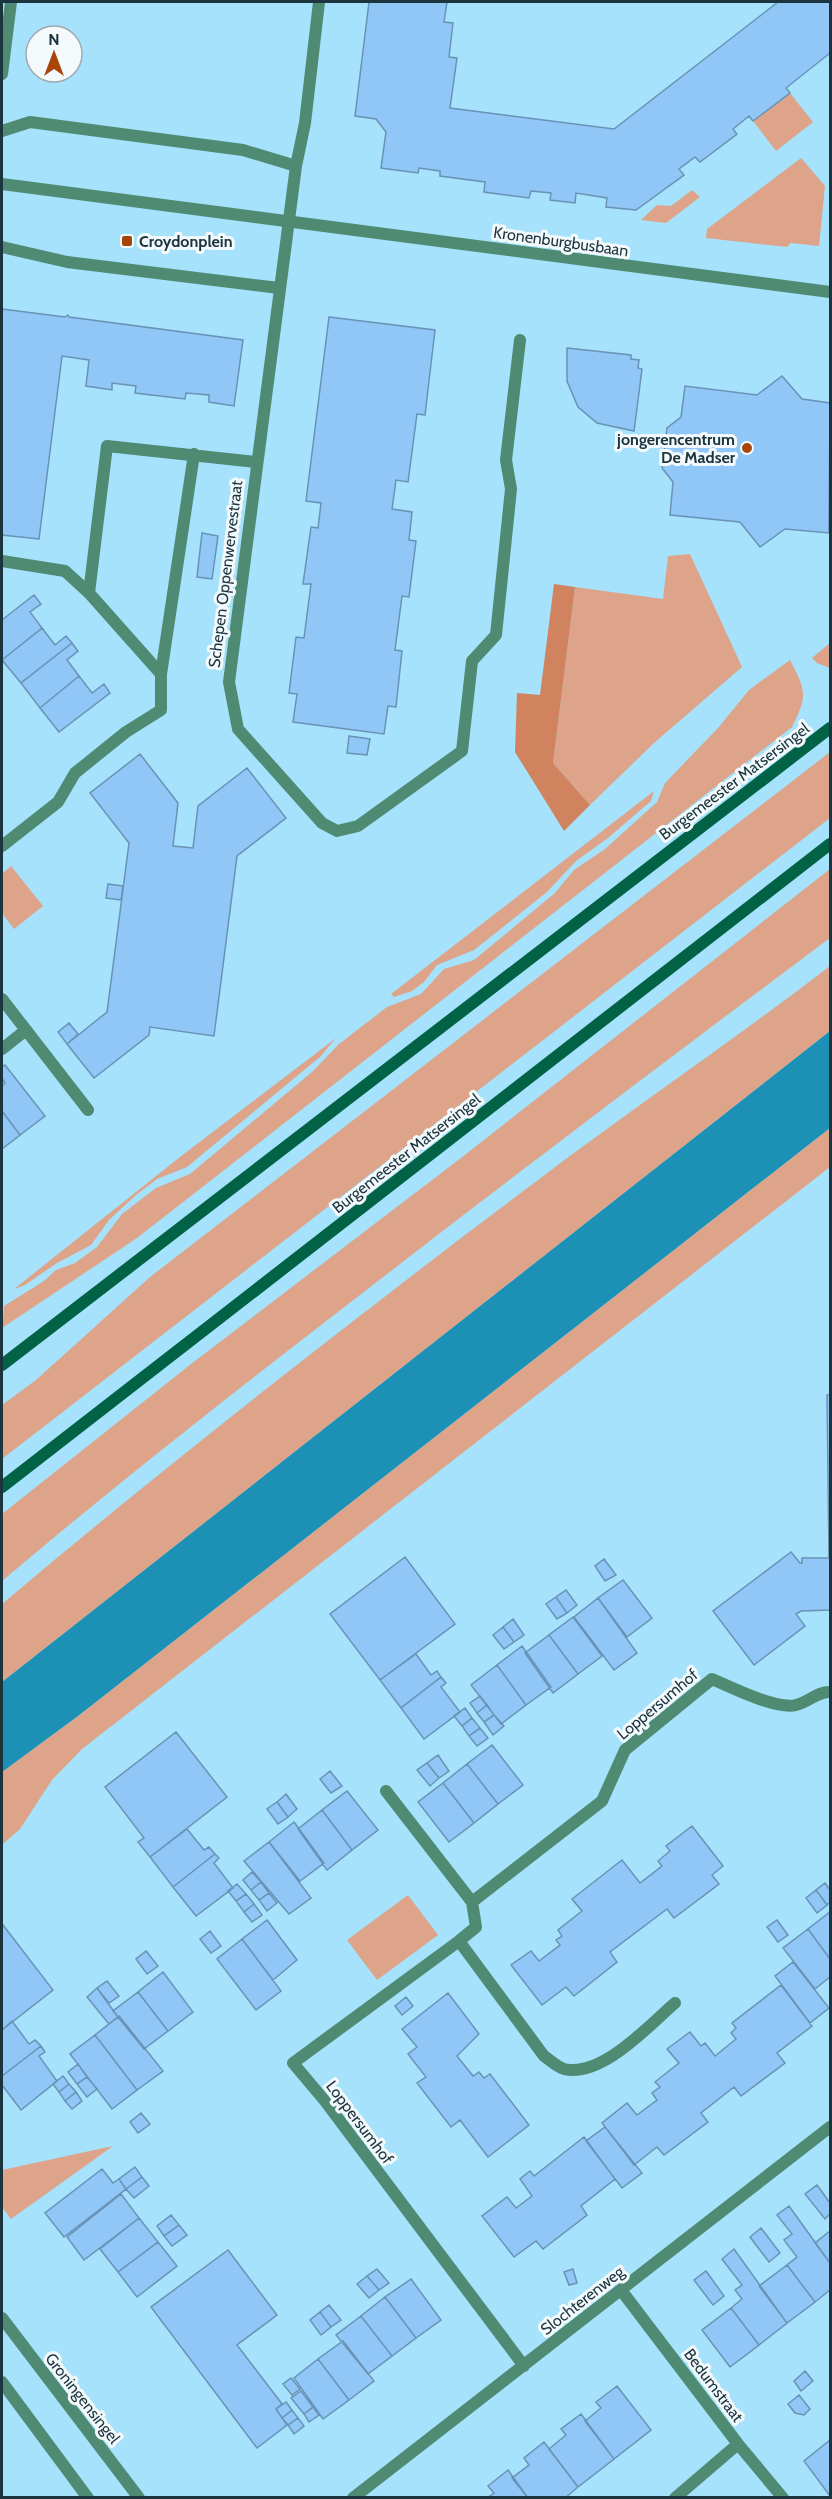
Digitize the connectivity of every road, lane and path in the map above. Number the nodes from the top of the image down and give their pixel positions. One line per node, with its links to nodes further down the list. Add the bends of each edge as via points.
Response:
1 (11, 2): 3 (street)
2 (319, 2): 5 (street)
3 (2, 74)
4 (2, 131): 5 (street, via 30,122 243,150)
5 (296, 166): 7 (street)
6 (2, 184): 7 (street)
7 (288, 220): 9 (street, Schepen Oppenwervestraat); 10 (street, Kronenburgbusbaan)
8 (2, 247): 9 (street, via 67,262)
9 (279, 288): 13 (street, Schepen Oppenwervestraat)
10 (831, 292)
11 (520, 340): 13 (street, Schepen Oppenwervestraat, via 506,460 511,489 495,635 472,661 462,751 358,826 337,831 322,823 238,729 229,682)
12 (194, 454): 13 (street, Schepen Oppenwervestraat); 15 (street, Schepen Oppenwervestraat, via 107,446); 16 (street)
13 (256, 462)
14 (2, 561): 15 (street, via 65,571)
15 (89, 593): 16 (street)
16 (160, 674): 19 (street, via 161,710 75,773 58,802)
17 (831, 728): 24 (main road, Burgemeester Matsersingel)
18 (831, 844): 25 (main road, Burgemeester Matsersingel)
19 (2, 846)
20 (2, 999): 21 (street)
21 (26, 1030): 22 (street); 23 (street)
22 (2, 1049)
23 (88, 1110)
24 (2, 1365)
25 (2, 1487)
26 (831, 1692): 28 (street, Loppersumhof, via 820,1692 795,1705 758,1699 712,1679 625,1750 602,1800)
27 (386, 1791): 28 (street)
28 (472, 1902): 29 (street, Loppersumhof, via 476,1928)
29 (459, 1941): 30 (street, via 544,2056 561,2069 580,2071 599,2064); 34 (street, Loppersumhof, via 293,2063)
30 (675, 2003)
31 (831, 2127): 32 (street, Slochterenweg)
32 (621, 2290): 34 (street, Slochterenweg); 36 (street, Bedumstraat)
33 (2, 2318): 38 (street, Groningensingel)
34 (524, 2366): 39 (street, Slochterenweg)
35 (2, 2382): 37 (street)
36 (738, 2444): 40 (street); 41 (street, Bedumstraat)
37 (88, 2498)
38 (139, 2498)
39 (353, 2498)
40 (675, 2498)
41 (783, 2498)

